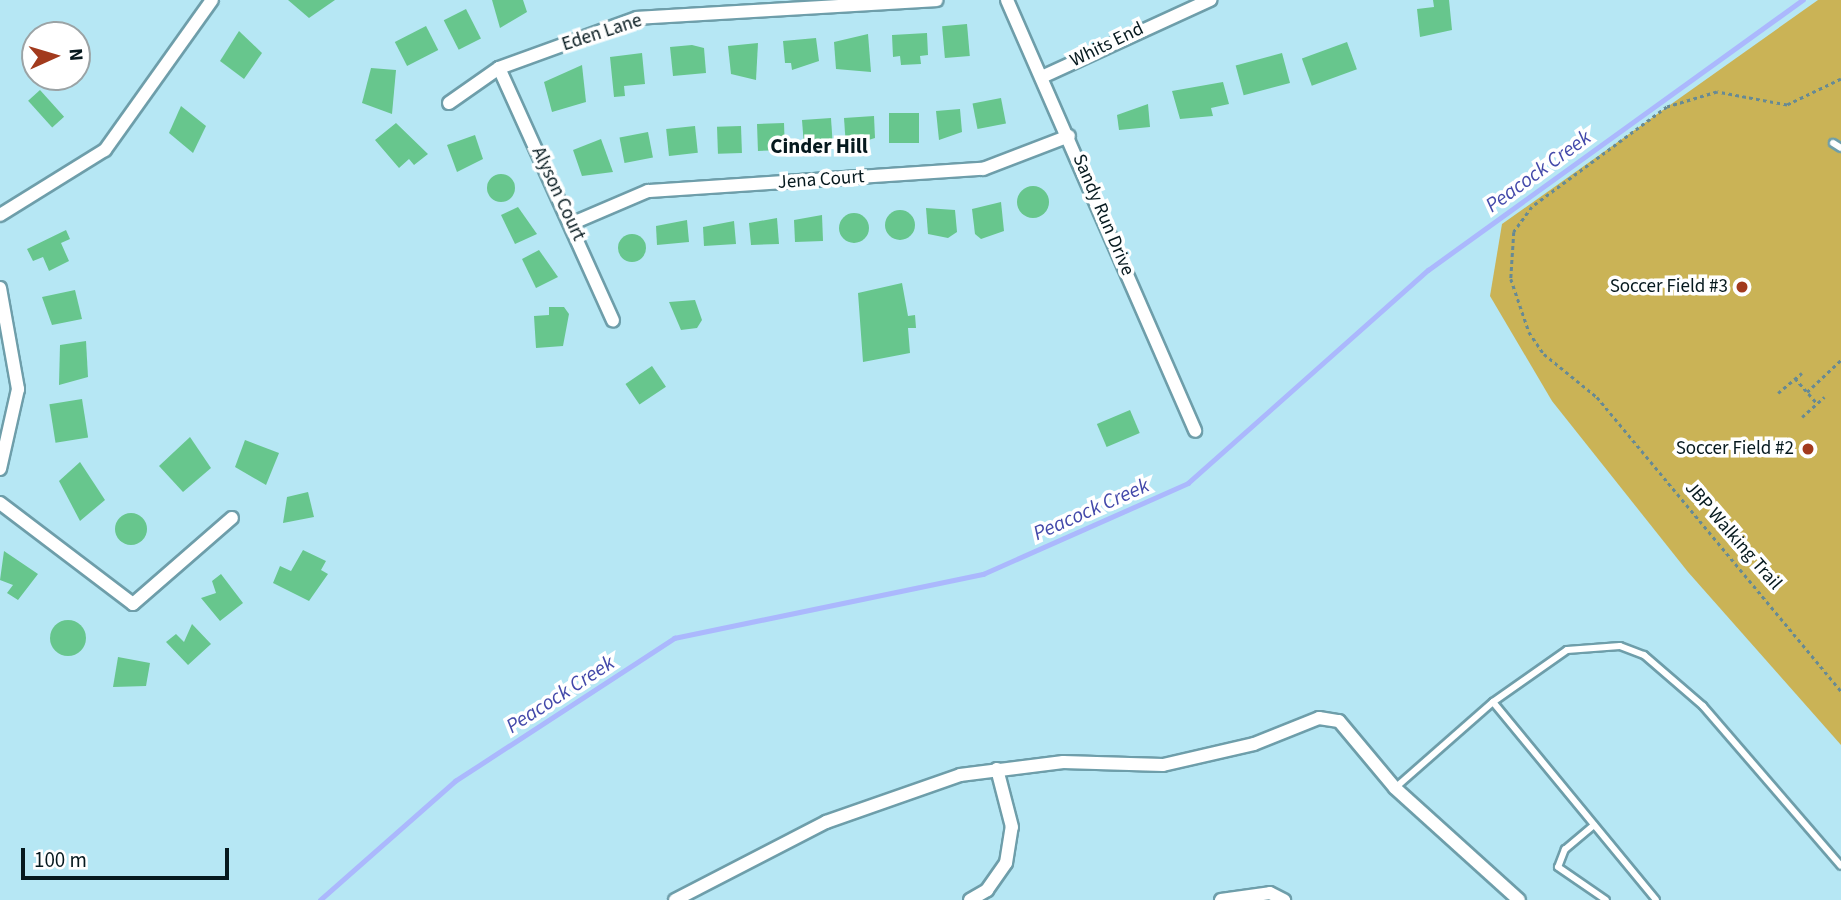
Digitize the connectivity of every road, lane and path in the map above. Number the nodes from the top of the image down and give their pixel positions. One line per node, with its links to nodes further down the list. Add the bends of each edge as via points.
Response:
1 (212, 0): 12 (street, via 105,150)
2 (936, 0): 5 (street, Eden Lane, via 637,18)
3 (1007, 0): 6 (street, Sandy Run Drive)
4 (1210, 0): 6 (street, Whits End)
5 (499, 68): 8 (street, Eden Lane); 13 (street, Alyson Court)
6 (1044, 76): 9 (street, Sandy Run Drive)
7 (1841, 79): 28 (path, JBP Walking Trail, via 1787,105 1717,92 1667,107 1532,207 1514,232 1511,279 1529,332 1545,354 1597,397)
8 (449, 103)
9 (1069, 136): 13 (street, Jena Court, via 983,169 648,191); 24 (street, Sandy Run Drive)
10 (1833, 143): 11 (lane)
11 (1841, 148)
12 (0, 215)
13 (573, 223): 15 (street, Alyson Court)
14 (0, 288): 25 (street, via 18,389)
15 (613, 320)
16 (1841, 360): 19 (path)
17 (1802, 373): 18 (path)
18 (1795, 378): 19 (path); 20 (path)
19 (1807, 392): 22 (path)
20 (1778, 393)
21 (1824, 397): 22 (path)
22 (1817, 403): 23 (path)
23 (1802, 417)
24 (1195, 431)
25 (0, 469)
26 (0, 503): 27 (street, via 133,604)
27 (232, 518)
28 (1841, 691)
29 (1493, 702): 31 (lane); 32 (lane); 33 (lane, via 1567,650 1620,646 1644,655 1703,706)
30 (997, 769): 31 (street, via 1063,762 1163,765 1254,744 1319,718 1339,721); 34 (street, via 960,775 826,822); 35 (street, via 1013,827 1006,863 987,890)
31 (1395, 788): 38 (street)
32 (1594, 825): 39 (lane, via 1565,849 1558,867); 40 (lane)
33 (1841, 866)
34 (675, 900)
35 (970, 900)
36 (1221, 900): 37 (street, via 1270,893)
37 (1284, 900)
38 (1520, 900)
39 (1606, 900)
40 (1656, 900)

